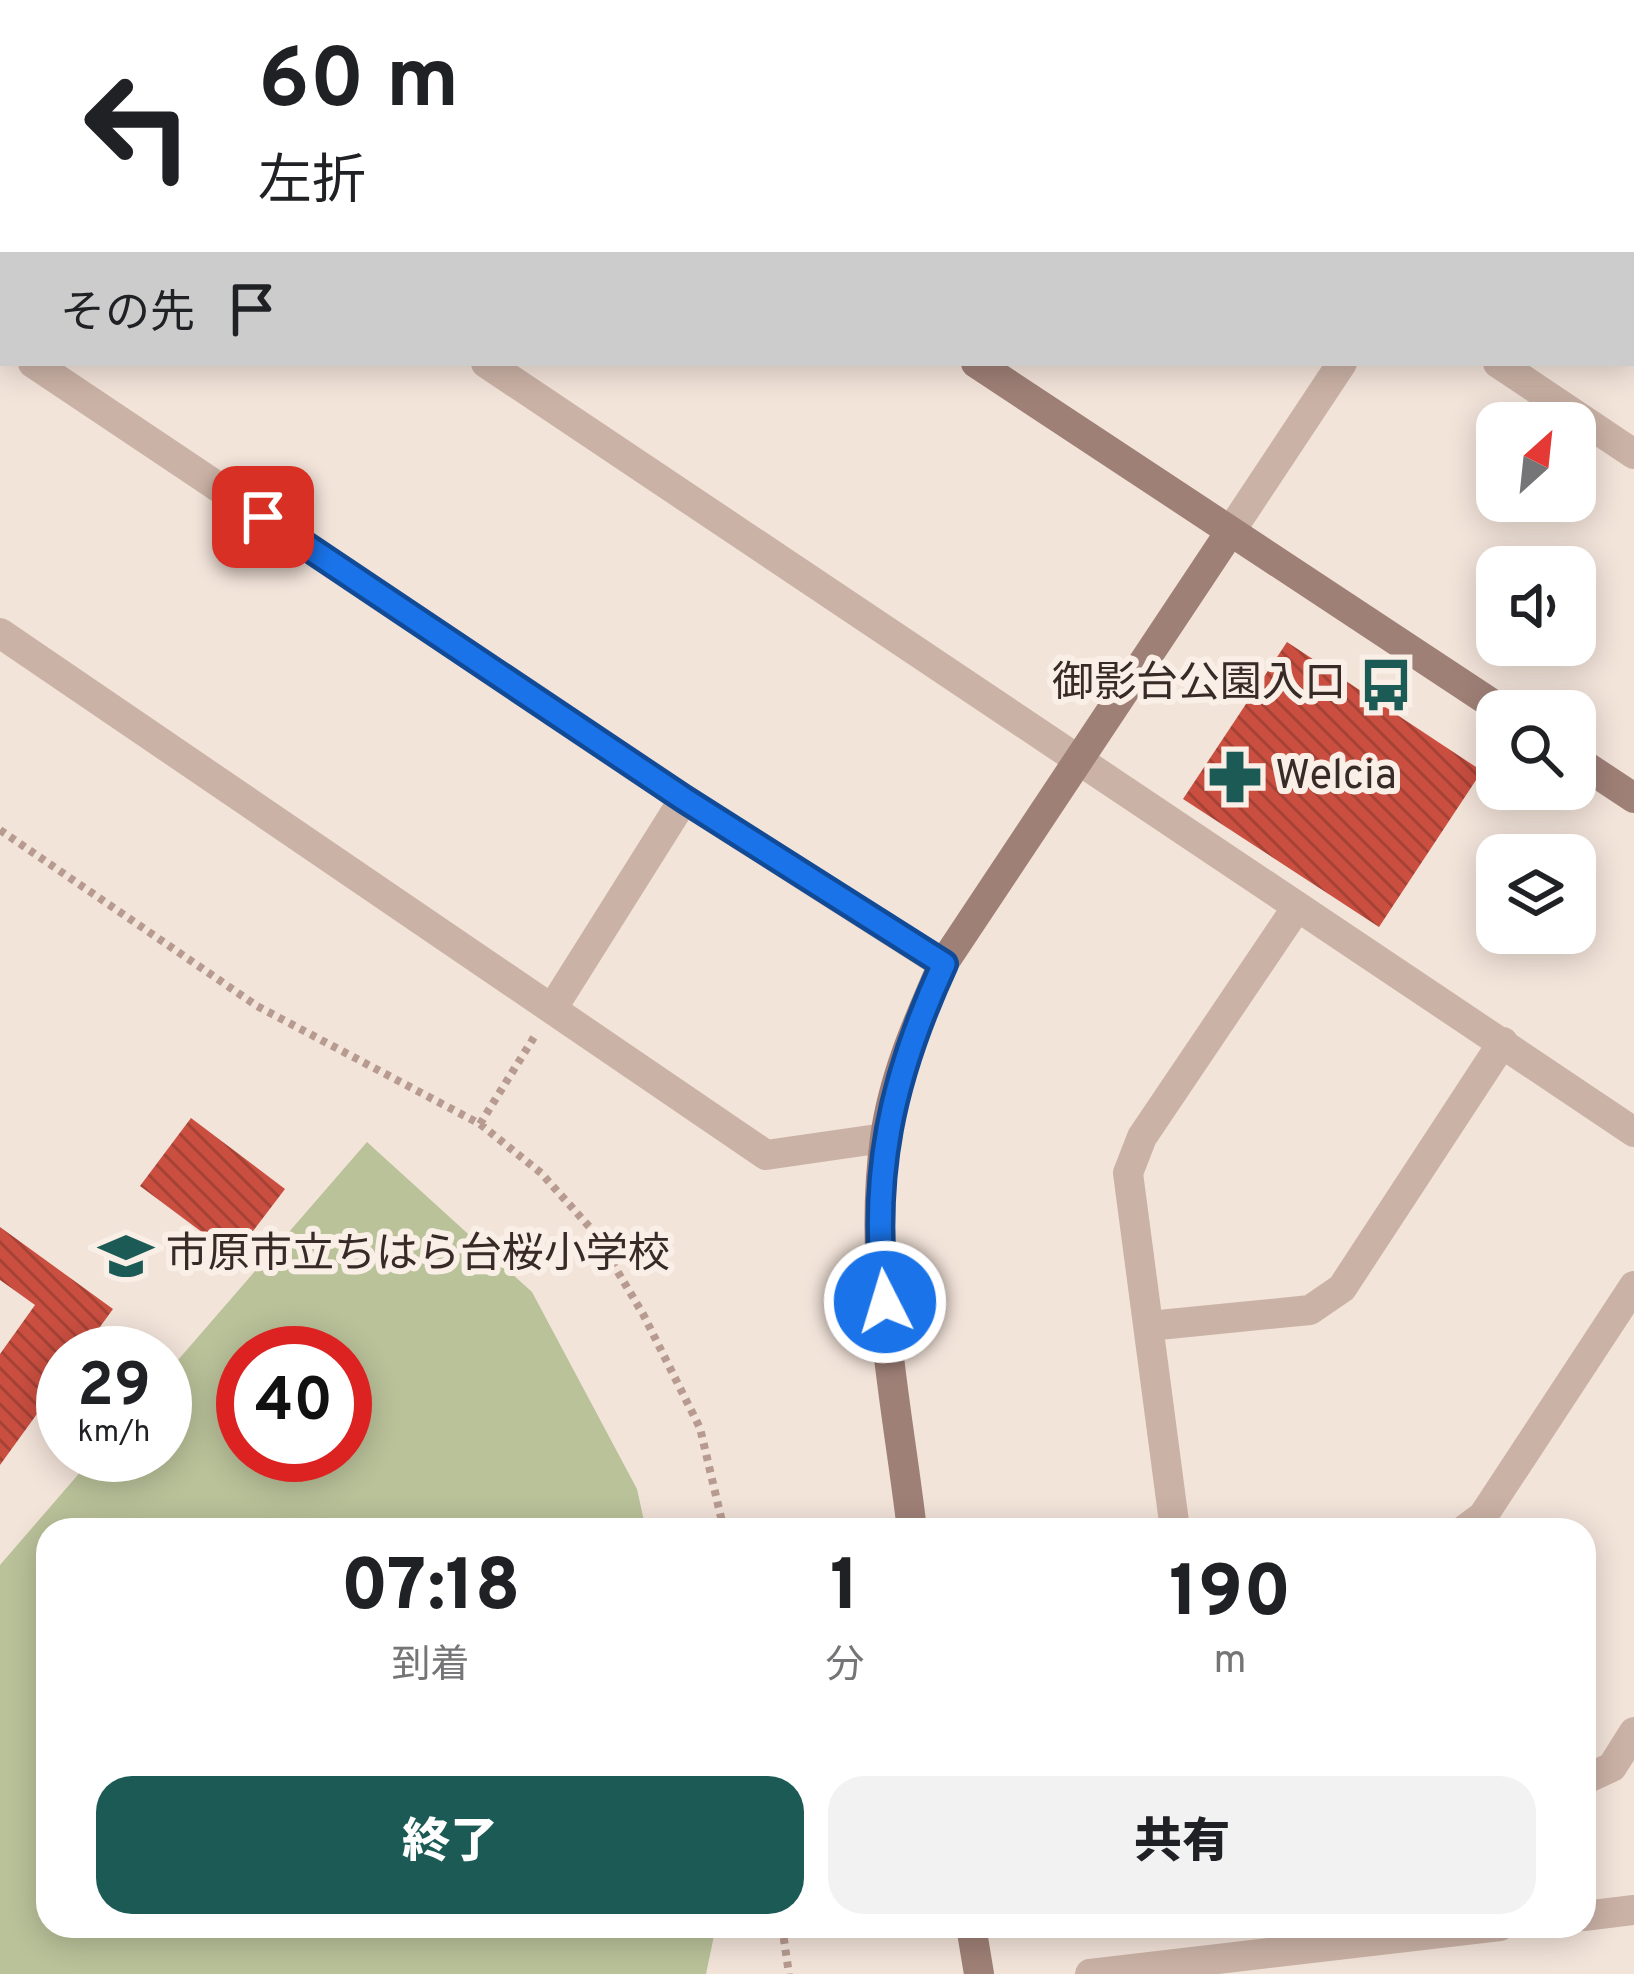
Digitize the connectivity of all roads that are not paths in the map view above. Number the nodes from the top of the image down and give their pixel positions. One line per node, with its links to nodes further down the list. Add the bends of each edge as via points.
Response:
1 (37, 366): 13 (street)
2 (490, 366): 10 (street)
3 (981, 366): 7 (street)
4 (1340, 366): 7 (street)
5 (1502, 366): 6 (street)
6 (1634, 454)
7 (1230, 532): 9 (street); 10 (street)
8 (0, 633): 16 (street)
9 (1476, 694)
10 (1076, 762): 14 (street); 15 (street)
11 (1596, 773): 12 (street)
12 (1634, 798)
13 (684, 799): 15 (street); 16 (street)
14 (1297, 907): 17 (street); 21 (street, via 1142,1137 1128,1173)
15 (944, 964): 19 (street, via 919,1018)
16 (552, 1009): 19 (street, via 766,1155)
17 (1504, 1042): 18 (street); 21 (street, via 1342,1288 1310,1310)
18 (1634, 1132)
19 (884, 1138): 22 (street, via 880,1257)
20 (1634, 1286): 24 (street)
21 (1149, 1326): 23 (street)
22 (911, 1518)
23 (1173, 1518)
24 (1480, 1518)
25 (1634, 1732): 26 (street, via 1612,1767)
26 (1596, 1774)
27 (1634, 1910): 28 (street)
28 (1596, 1915)
29 (973, 1938): 31 (street)
30 (1398, 1938): 32 (street)
31 (979, 1974)
32 (1090, 1974)

